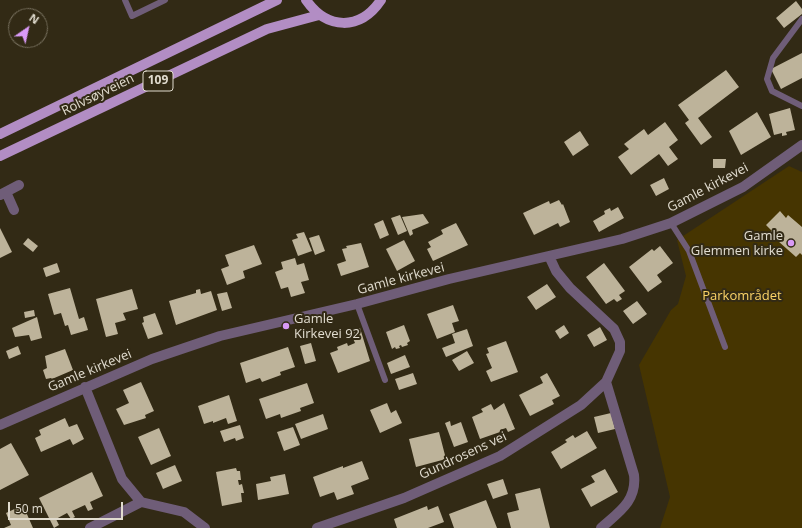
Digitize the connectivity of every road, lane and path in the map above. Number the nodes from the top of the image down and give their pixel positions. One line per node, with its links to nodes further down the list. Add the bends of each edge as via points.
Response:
1 (125, 0): 2 (lane, via 132,16)
2 (165, 0)
3 (277, 0): 9 (main road, Rolvsøyveien / 109)
4 (306, 0): 6 (main road)
5 (381, 0): 6 (main road, via 374,10 362,19 347,23 332,22)
6 (319, 15): 11 (main road, Rolvsøyveien / 109, via 267,29)
7 (802, 19): 8 (lane, via 773,58 767,80 772,91)
8 (802, 106)
9 (0, 134)
10 (802, 145): 15 (street, Gamle kirkevei, via 743,187)
11 (0, 156)
12 (19, 185): 13 (street)
13 (3, 194): 14 (street)
14 (14, 210)
15 (671, 223): 16 (street, Gamle kirkevei, via 622,239); 18 (lane, via 689,251)
16 (549, 256): 17 (street, Gamle kirkevei); 20 (street, Gundrosens vei, via 556,271 570,288 614,329 620,342 620,351)
17 (357, 304): 19 (lane); 21 (street, Gamle kirkevei, via 220,336 152,358)
18 (725, 347)
19 (385, 380)
20 (606, 382): 24 (street, via 635,484 632,497); 27 (street, Gundrosens vei, via 581,405 500,456 404,498)
21 (85, 387): 22 (street, Gamle kirkevei); 23 (street, via 122,479)
22 (0, 424)
23 (141, 502): 25 (street); 26 (street, via 184,512)
24 (603, 527)
25 (90, 528)
26 (205, 528)
27 (317, 528)

